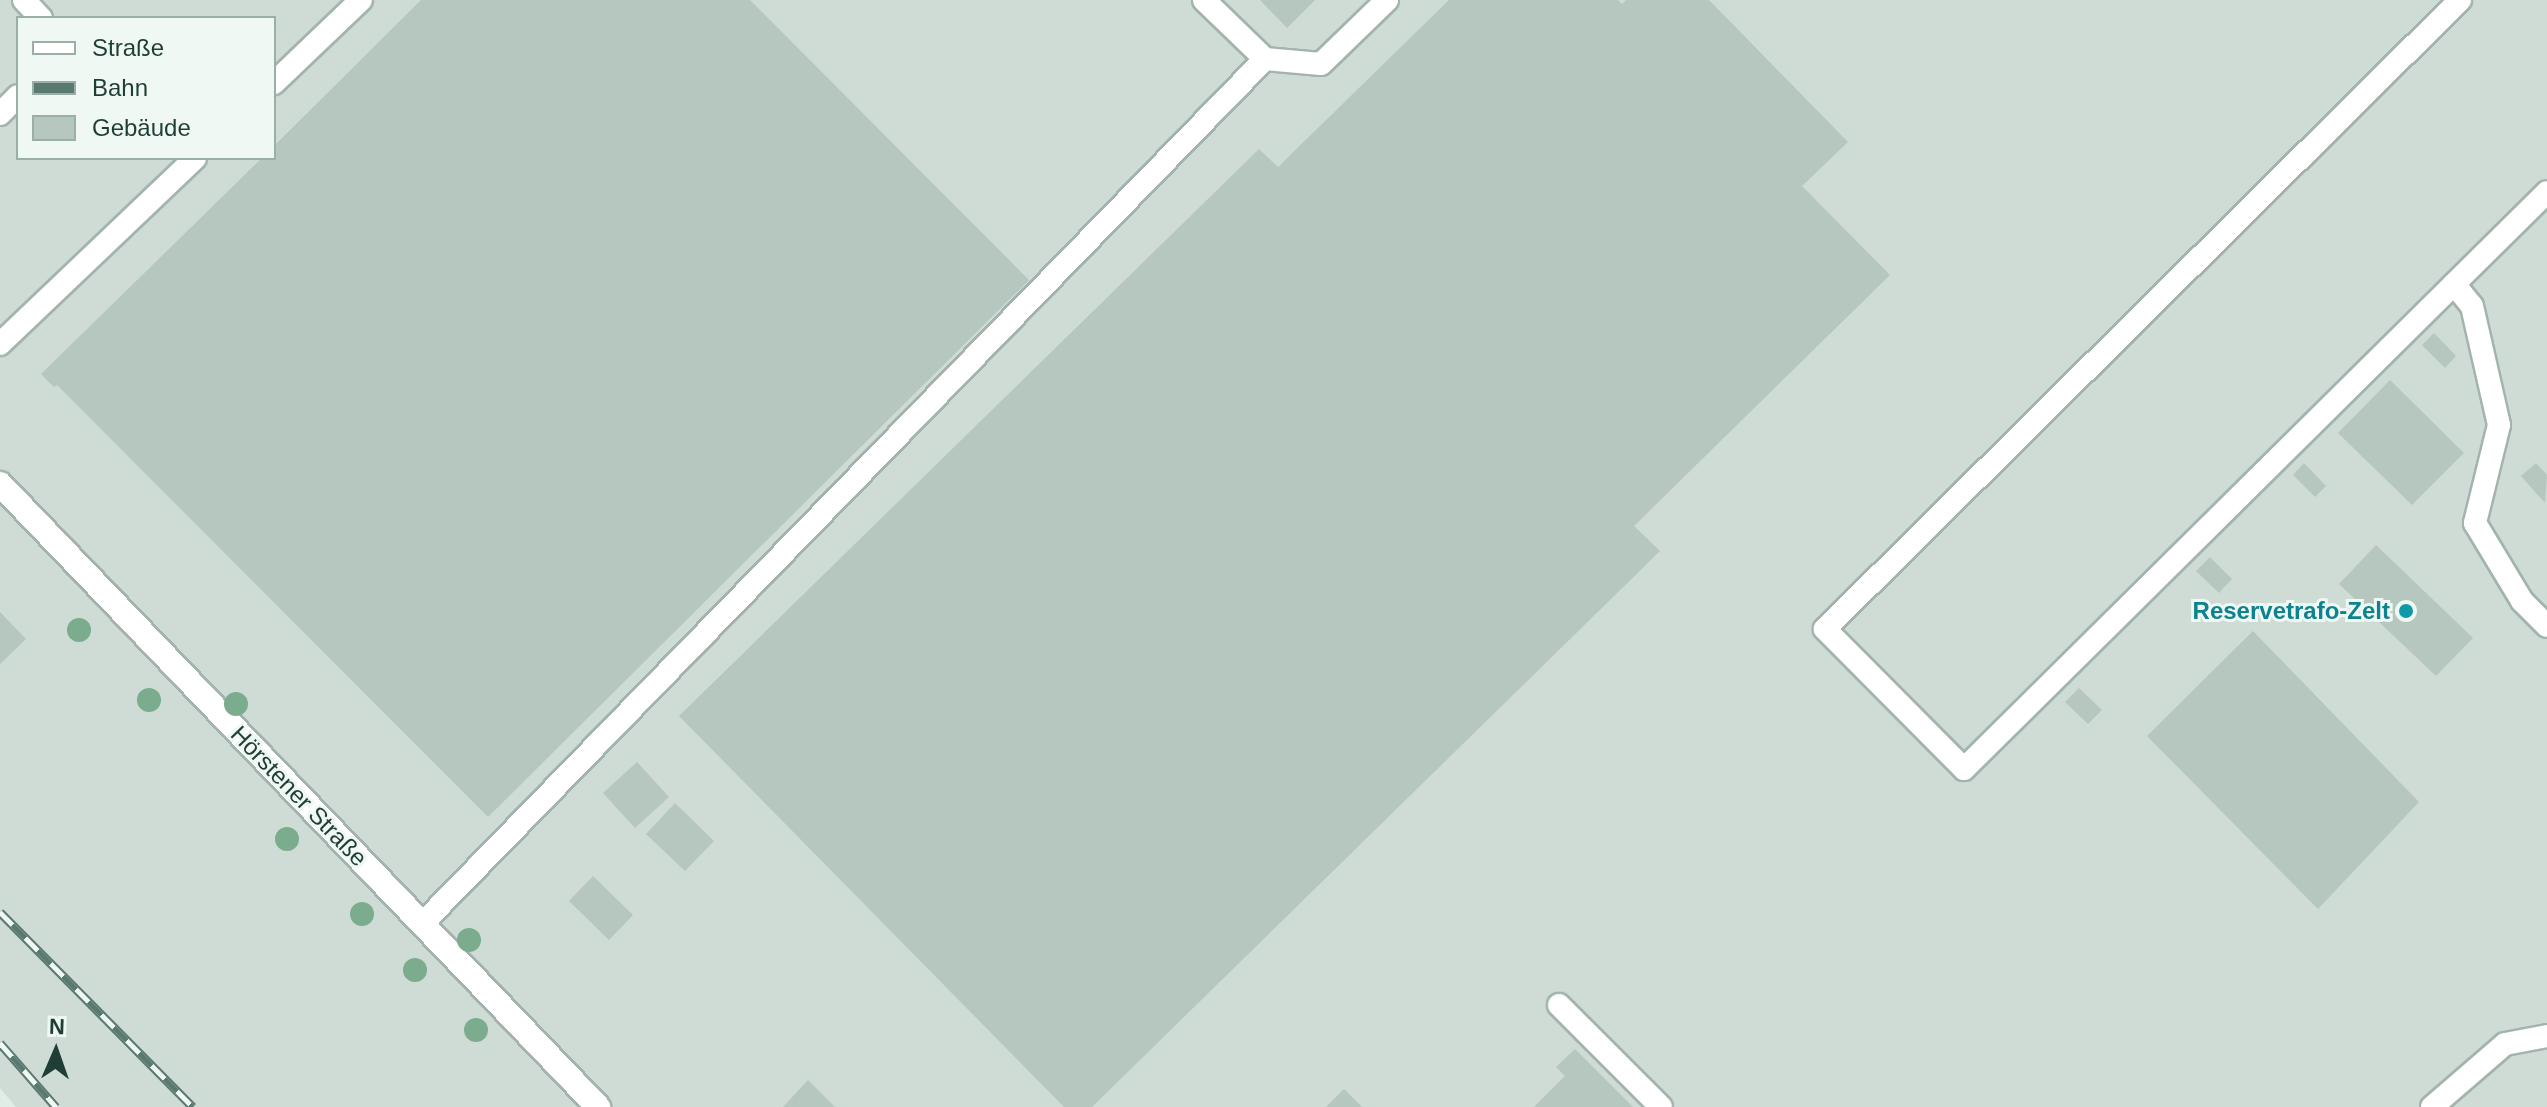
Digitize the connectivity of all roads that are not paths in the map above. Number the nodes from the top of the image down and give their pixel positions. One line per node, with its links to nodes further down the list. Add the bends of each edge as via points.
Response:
1 (24, 0): 6 (lane)
2 (361, 0): 8 (lane)
3 (1204, 0): 7 (lane)
4 (1387, 0): 7 (lane, via 1321,64)
5 (2460, 0): 13 (lane, via 1825,629 1964,769)
6 (39, 16)
7 (1265, 59): 17 (lane)
8 (276, 81)
9 (16, 98): 10 (lane)
10 (0, 114)
11 (193, 160): 14 (lane)
12 (2547, 192): 13 (lane)
13 (2454, 284): 16 (lane, via 2472,306 2499,425 2475,523 2522,601)
14 (0, 344)
15 (0, 484): 17 (street, Hörstener Straße)
16 (2547, 626)
17 (422, 924): 20 (street, Hörstener Straße)
18 (1559, 1005): 21 (lane)
19 (2547, 1036): 22 (lane, via 2505,1044)
20 (598, 1107)
21 (1661, 1107)
22 (2432, 1107)

